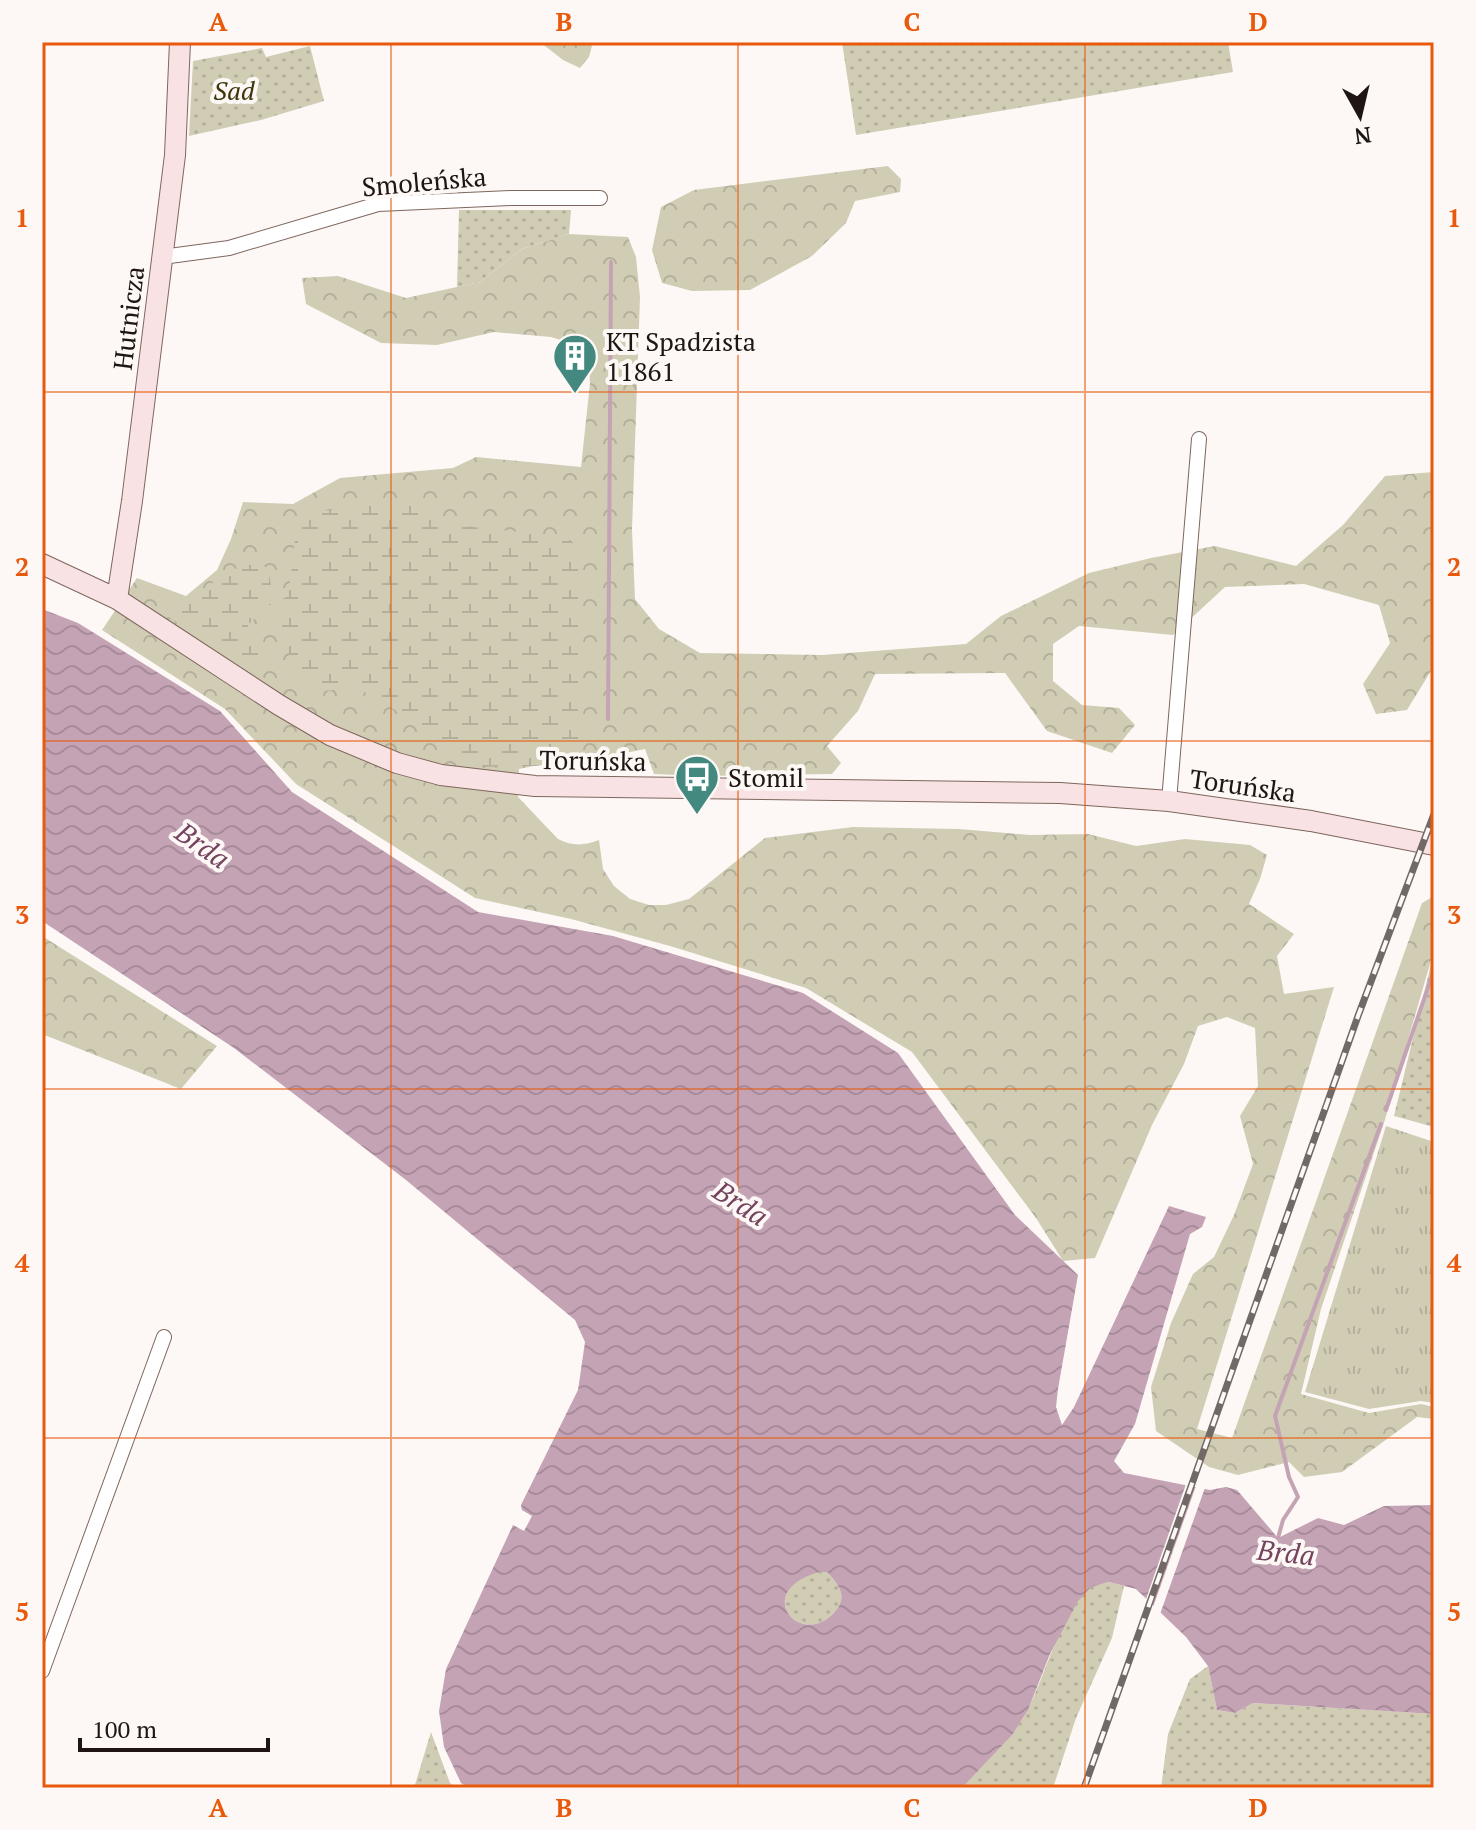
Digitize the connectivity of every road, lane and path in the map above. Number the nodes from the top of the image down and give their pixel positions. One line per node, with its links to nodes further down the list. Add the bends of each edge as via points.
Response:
1 (180, 42): 3 (street, Hutnicza, via 177,129)
2 (600, 198): 3 (street, Smoleńska, via 378,204 229,248)
3 (162, 257): 6 (street, Hutnicza)
4 (1199, 439): 7 (street)
5 (42, 564): 6 (street, Toruńska)
6 (117, 599): 7 (street, Toruńska, via 330,735 441,775 535,786 1060,793)
7 (1169, 801): 8 (street, Toruńska)
8 (1434, 845)
9 (164, 1337): 10 (street)
10 (42, 1671)

